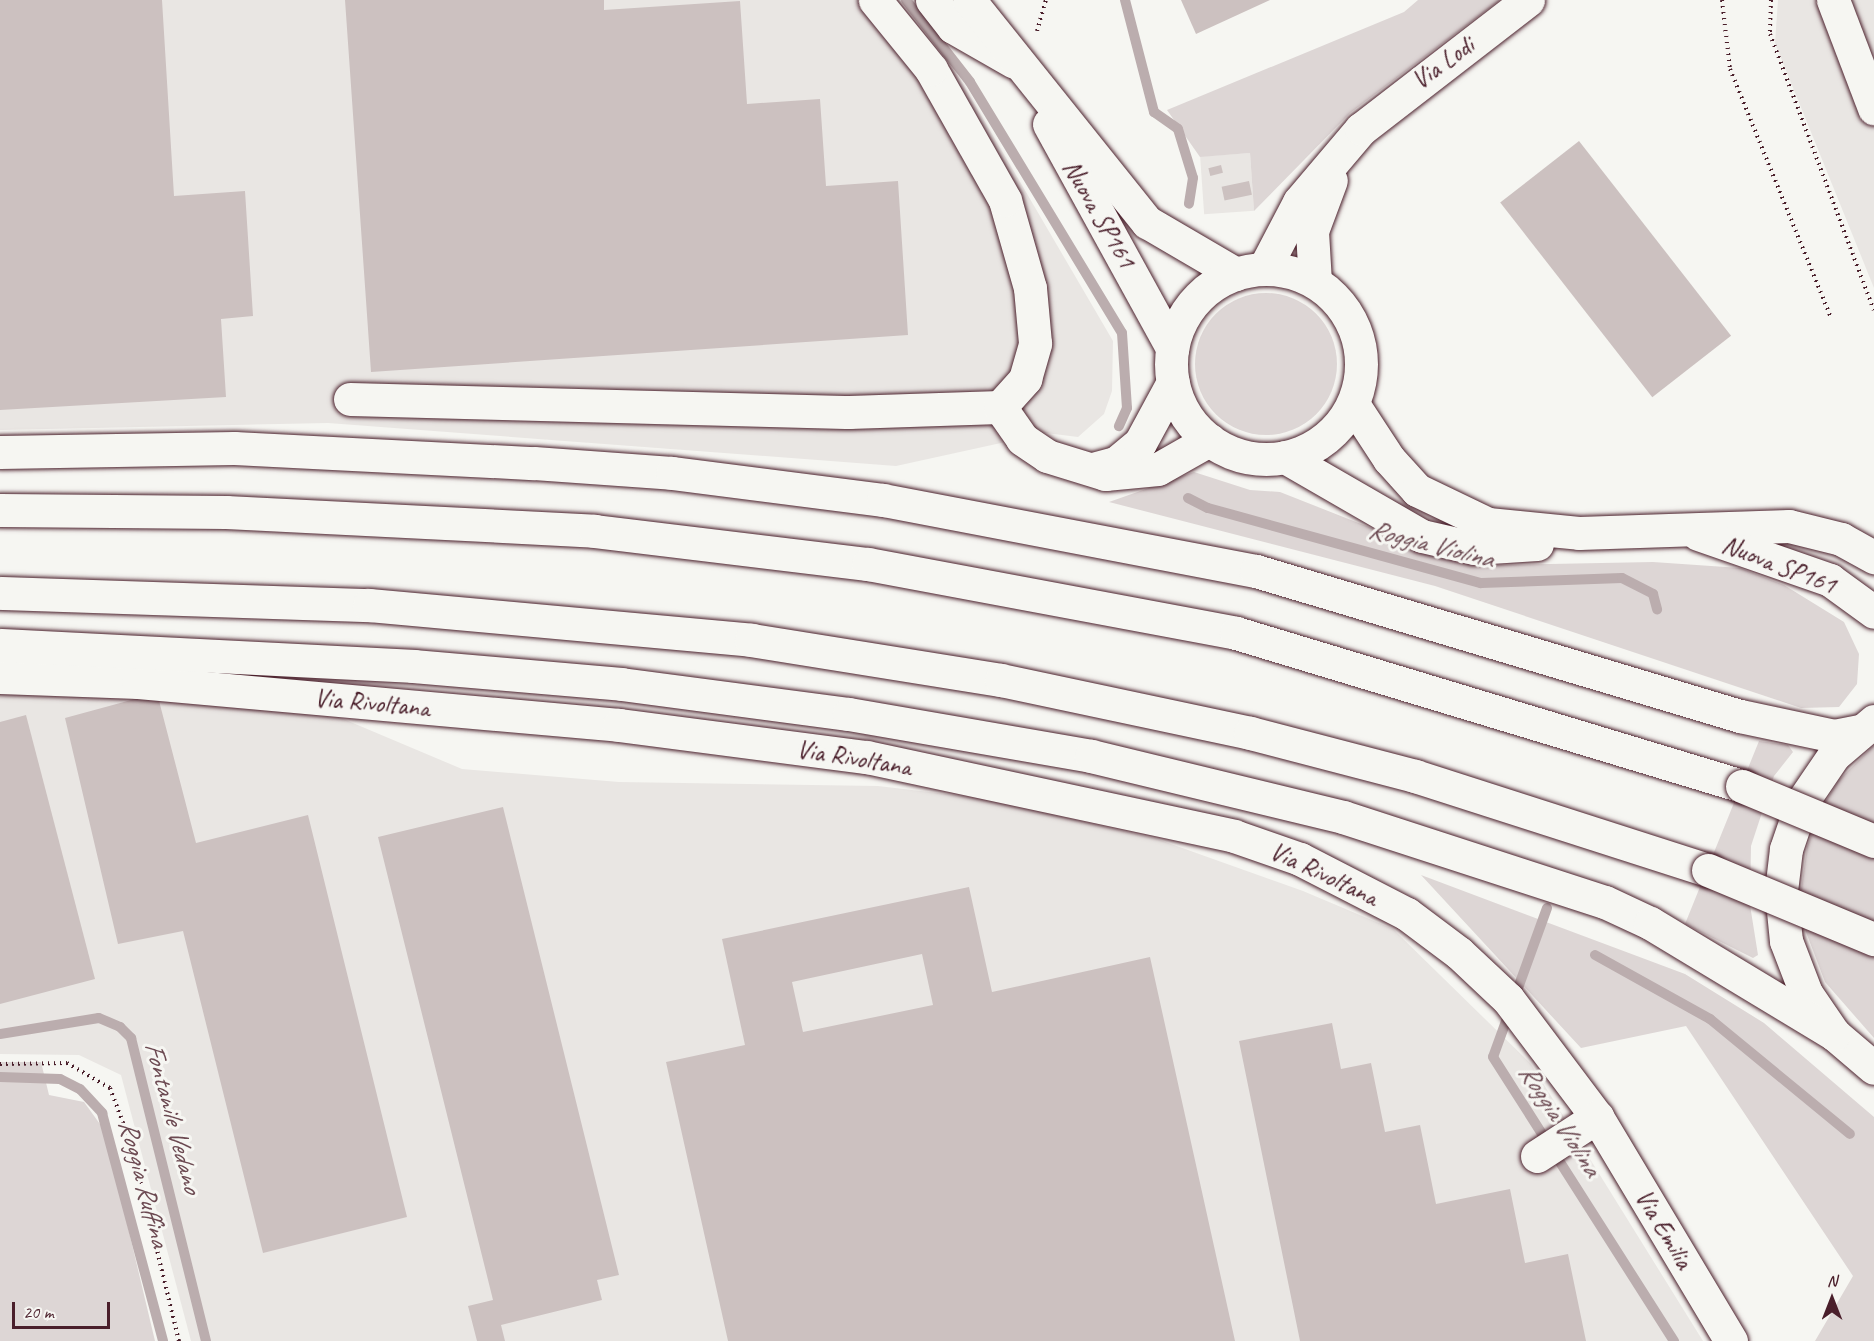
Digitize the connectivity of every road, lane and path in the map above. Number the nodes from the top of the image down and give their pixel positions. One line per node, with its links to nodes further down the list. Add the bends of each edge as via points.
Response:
1 (875, 0): 19 (main road, via 931,69 1005,200 1030,288 1035,344 1025,380)
2 (932, 0): 8 (main road, via 953,27)
3 (969, 0): 8 (main road, Nuova SP161)
4 (1528, 0): 10 (main road, Via Lodi)
5 (1722, 0): 14 (path, via 1730,69)
6 (1771, 0): 13 (path, via 1770,34)
7 (1833, 0): 9 (main road)
8 (1021, 70): 11 (main road, Nuova SP161, via 1152,227); 15 (main road, Nuova SP161, via 1076,179)
9 (1874, 108)
10 (1361, 129): 11 (main road, Via Lodi, via 1299,202); 12 (main road, Via Lodi, via 1316,214 1311,248)
11 (1250, 271): 12 (main road, Nuova SP161); 15 (main road, Nuova SP161, via 1193,304)
12 (1315, 282): 18 (main road, Nuova SP161, via 1343,307 1358,338 1362,371)
13 (1874, 309)
14 (1831, 318)
15 (1172, 348): 16 (main road, Nuova SP161)
16 (1173, 382): 20 (main road, Nuova SP161, via 1185,414); 23 (main road, via 1140,443 1116,463)
17 (350, 399): 19 (main road, via 849,412)
18 (1353, 404): 22 (main road, Nuova SP161, via 1327,437); 26 (main road, Nuova SP161, via 1394,466 1431,500 1488,524)
19 (1000, 407): 23 (main road, via 1034,448)
20 (1209, 440): 22 (main road, Nuova SP161, via 1245,457); 23 (main road, via 1177,461 1145,473)
21 (0, 452): 32 (main road, via 234,448 672,473 807,489 1256,571 1740,716 1834,736)
22 (1286, 457): 26 (main road, Nuova SP161, via 1414,532 1457,546 1508,548)
23 (1088, 470)
24 (0, 510): 33 (main road, bridge, via 226,512 572,530 868,564 1236,633 1742,786)
25 (1679, 528): 26 (main road, Nuova SP161); 27 (main road, Nuova SP161, via 1790,526 1841,539); 29 (main road, Nuova SP161, via 1830,580)
26 (1579, 533)
27 (1874, 557)
28 (0, 593): 34 (main road, bridge, via 369,605 751,640 1001,680 1250,733 1416,776 1708,870)
29 (1874, 612)
30 (0, 645): 35 (main road, via 402,665 621,684 861,716 1091,756 1343,817 1605,902 1650,922)
31 (0, 677): 38 (main road, Via Rivoltana, via 138,682 619,725 897,763 1270,848 1338,874 1407,914 1497,987)
32 (1867, 726): 35 (main road, via 1829,760 1802,802 1781,877 1783,926 1791,961 1809,999)
33 (1874, 841)
34 (1874, 939)
35 (1834, 1034): 37 (main road)
36 (0, 1064): 40 (path, via 67,1063 110,1088 132,1147)
37 (1873, 1068)
38 (1597, 1117): 39 (main road); 41 (main road, Via Emilia)
39 (1537, 1156)
40 (179, 1341)
41 (1731, 1341)

